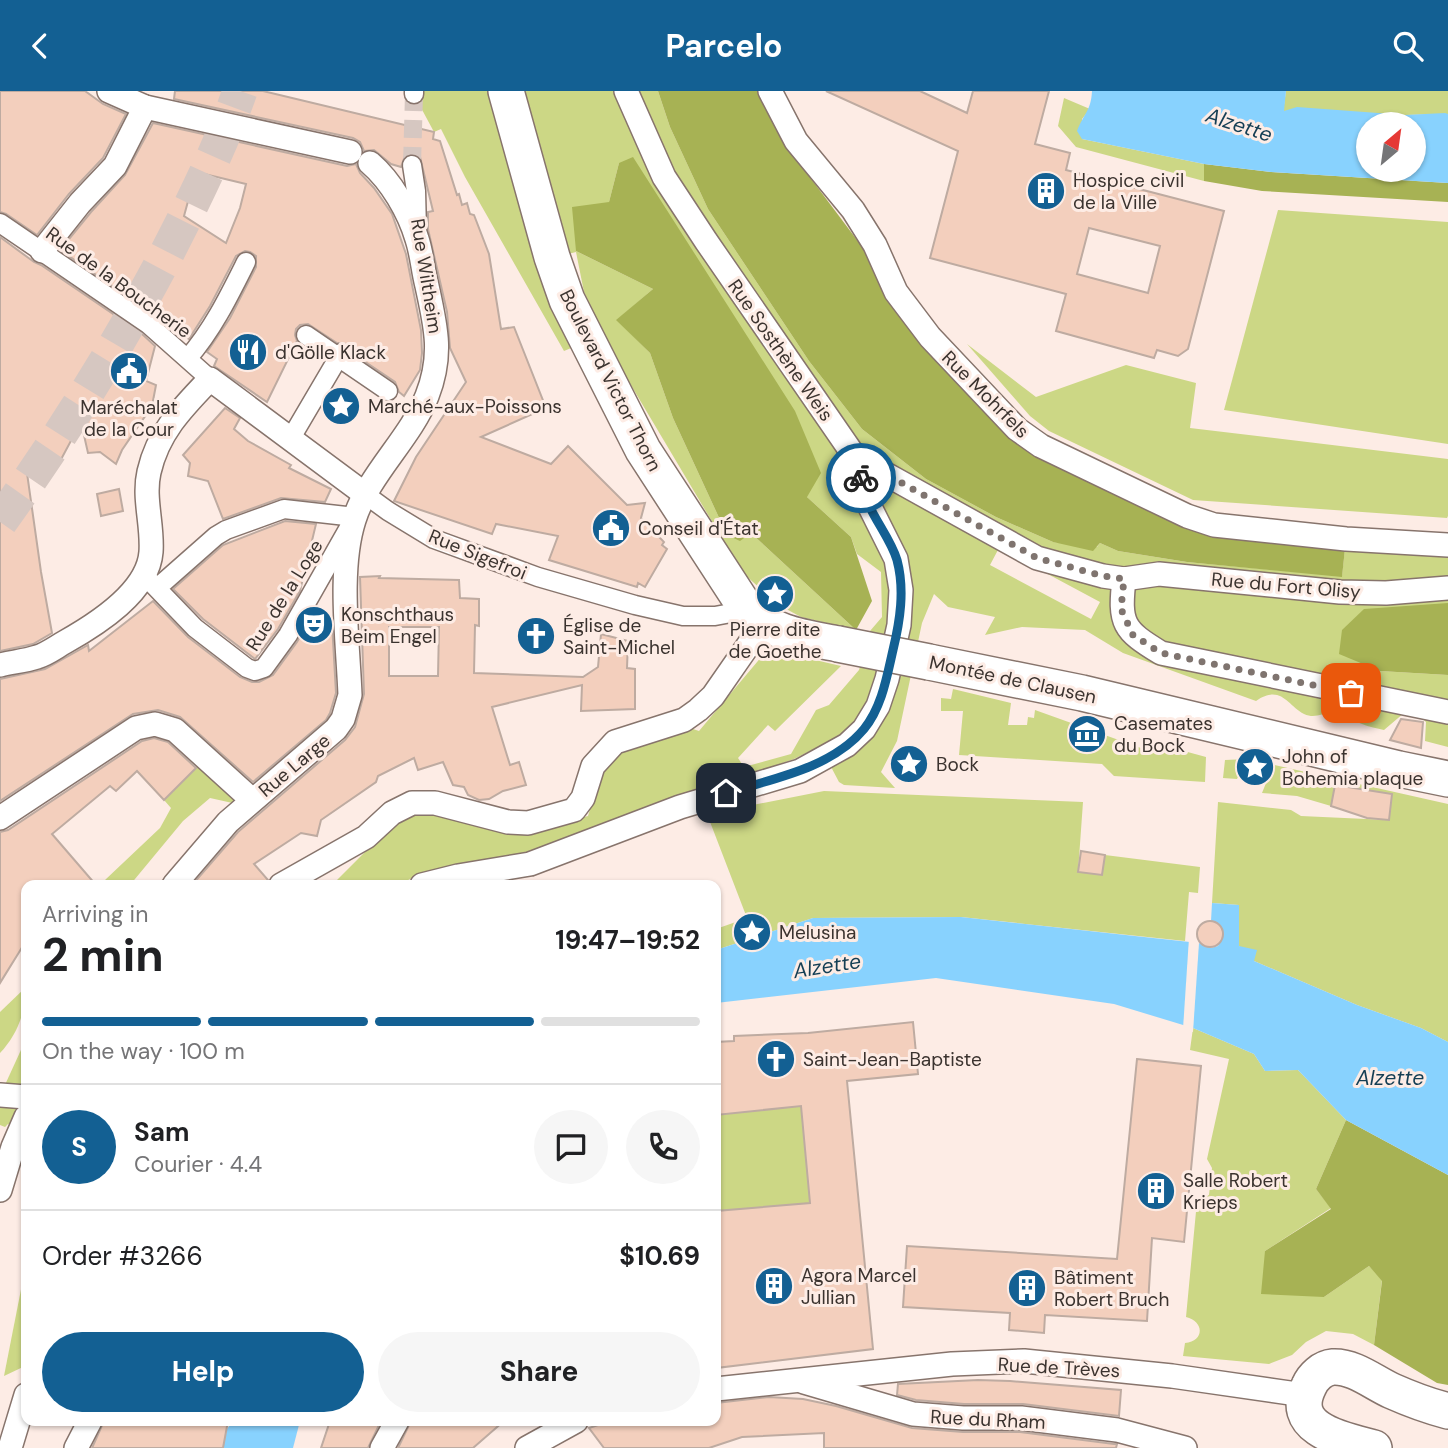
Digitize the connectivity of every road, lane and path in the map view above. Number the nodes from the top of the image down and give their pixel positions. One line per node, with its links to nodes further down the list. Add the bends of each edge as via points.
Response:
1 (109, 91): 5 (street)
2 (506, 91): 24 (main road, Boulevard Victor Thorn, via 567,300 643,450)
3 (626, 91): 17 (street, Rue Sosthène Weis, via 664,177)
4 (770, 91): 20 (street, Rue Mohrfels, via 796,141 853,210 896,292 930,337 1017,429 1041,446 1214,525)
5 (146, 99): 8 (street, via 360,158 377,170 408,214); 9 (street, via 115,166)
6 (412, 165): 8 (street, Rue Wiltheim)
7 (0, 223): 9 (street, Rue de la Boucherie)
8 (417, 239): 18 (street, Rue Wiltheim, via 437,329 435,372 426,398)
9 (41, 251): 13 (street, Rue de la Boucherie, via 148,324)
10 (246, 262): 13 (street, via 219,314)
11 (306, 335): 12 (street)
12 (340, 355): 15 (street); 16 (street)
13 (188, 358): 14 (street, Rue de la Boucherie)
14 (210, 379): 16 (street, Rue Sigefroi); 21 (street, via 172,419 149,473)
15 (388, 391)
16 (291, 438): 18 (street, Rue Sigefroi)
17 (855, 457): 22 (street, Rue du Fort Olisy, via 1037,558); 32 (street, Rue Sosthène Weis, via 867,501 896,559 901,590 887,679 864,729 847,745 800,771 680,807 530,864)
18 (366, 495): 19 (street, Rue Large); 24 (street, Rue Sigefroi, via 434,539 538,577 683,616)
19 (355, 517): 21 (street, via 284,509 226,530); 21 (street, Rue de la Loge, via 288,635 264,668 255,671 195,628); 28 (street, Rue Large, via 346,576 348,708 336,729)
20 (1448, 545)
21 (151, 572): 25 (street, via 126,599 76,635 39,657)
22 (1124, 579): 23 (street, Rue du Fort Olisy, via 1159,574 1340,592); 26 (street, via 1121,609 1133,635 1161,653)
23 (1448, 588)
24 (755, 617): 27 (main road, Montée de Clausen, bridge, via 788,634 1082,693); 31 (street, via 713,695 684,720 615,742 593,767 574,810 527,823 435,803 412,803 392,813 366,837)
25 (0, 665)
26 (1448, 712)
27 (1448, 779)
28 (252, 800): 29 (street, via 175,730 155,724 136,728); 30 (street, Rue Large)
29 (0, 818)
30 (178, 880)
31 (290, 880)
32 (442, 880)
33 (21, 1124): 34 (street)
34 (6, 1145): 35 (street)
35 (0, 1190)
36 (794, 1379): 37 (street, Rue de Trèves); 38 (street, Rue de Trèves, via 1024,1361); 48 (street, Rue du Rham, via 913,1414 1021,1418 1117,1430)
37 (721, 1388)
38 (1304, 1395): 39 (main road, via 1314,1377 1331,1367 1352,1370 1393,1392); 49 (main road, via 1312,1424 1328,1435)
39 (1448, 1411)
40 (21, 1412): 44 (street)
41 (87, 1426): 45 (street)
42 (394, 1426): 46 (street)
43 (567, 1426): 47 (street)
44 (10, 1448)
45 (76, 1448)
46 (382, 1448)
47 (527, 1448)
48 (1185, 1448)
49 (1374, 1448)

